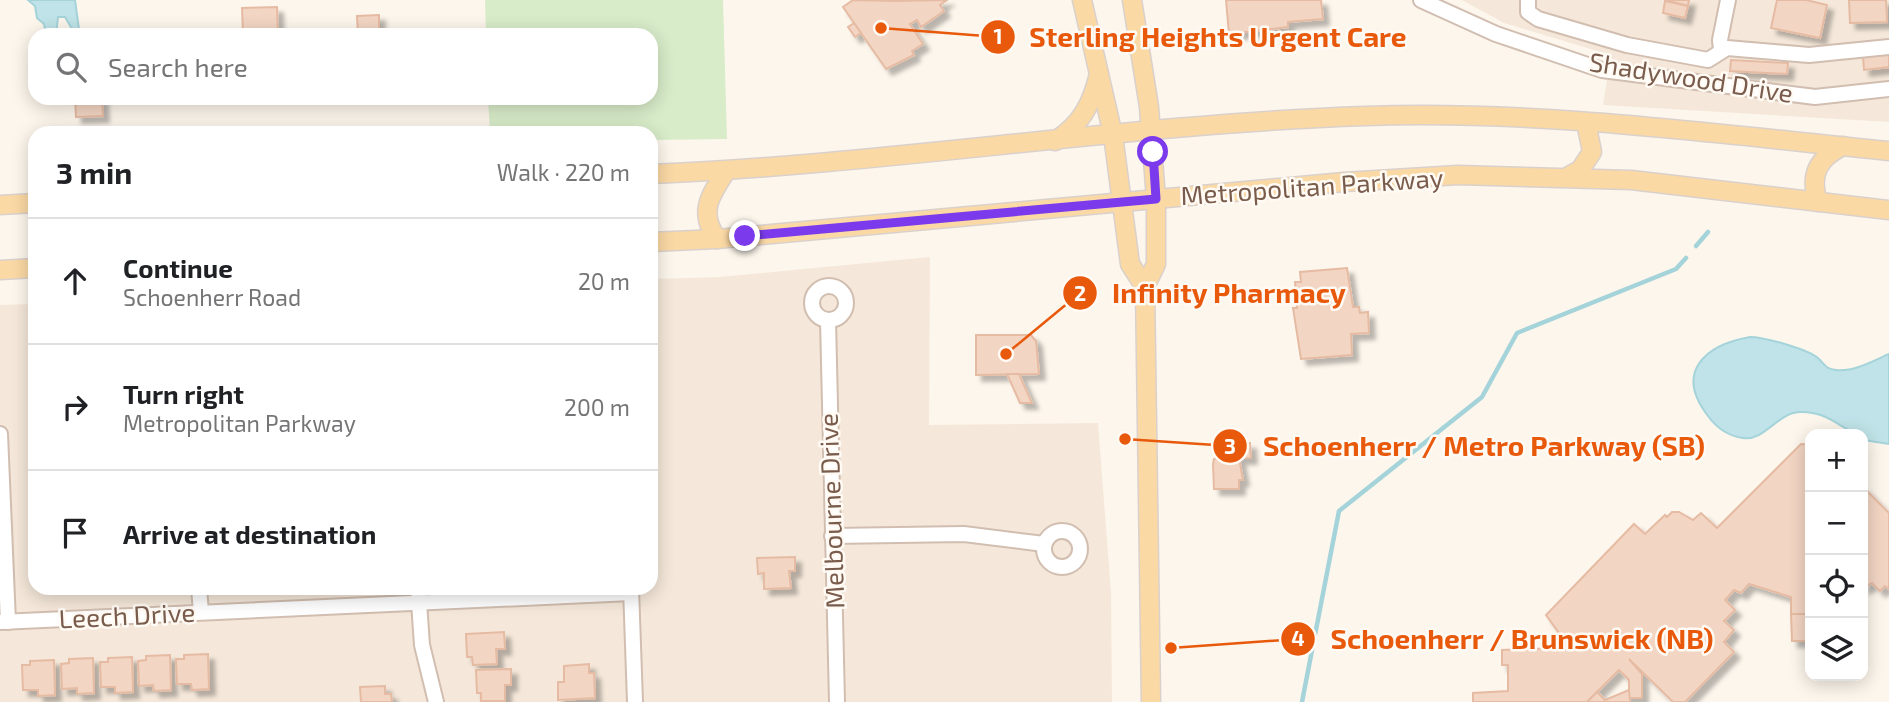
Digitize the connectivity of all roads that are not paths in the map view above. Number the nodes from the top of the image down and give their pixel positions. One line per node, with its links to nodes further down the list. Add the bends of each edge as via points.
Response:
1 (1082, 0): 8 (main road)
2 (1132, 0): 11 (main road)
3 (1421, 0): 9 (street, Shadywood Drive, via 1496,34 1602,70 1815,97)
4 (1528, 0): 7 (street, via 1531,16 1627,45 1708,60)
5 (1728, 0): 7 (street)
6 (1889, 47): 7 (street, via 1809,54)
7 (1721, 50)
8 (1100, 70): 12 (main road); 13 (main road, via 1084,115)
9 (1889, 89)
10 (1586, 122): 11 (main road, via 1367,116); 14 (main road); 18 (main road, via 1592,152 1580,170)
11 (1152, 132): 12 (main road); 19 (main road)
12 (1113, 135): 13 (main road); 20 (main road)
13 (1055, 141): 16 (main road)
14 (1843, 146): 15 (main road); 21 (main road, via 1830,152 1817,167 1813,182)
15 (1889, 151)
16 (726, 171): 17 (main road); 25 (main road, via 706,206 706,221)
17 (658, 174)
18 (1569, 176): 19 (main road, Metropolitan Parkway, via 1379,179); 21 (main road, Metropolitan Parkway)
19 (1156, 199): 20 (main road, Metropolitan Parkway); 29 (main road, via 1156,264)
20 (1123, 202): 25 (main road, Metropolitan Parkway); 29 (main road, via 1130,264)
21 (1818, 202): 24 (main road, Metropolitan Parkway)
22 (28, 203): 23 (main road)
23 (0, 205)
24 (1889, 210)
25 (717, 239): 26 (main road, Metropolitan Parkway)
26 (658, 242)
27 (28, 268): 28 (main road)
28 (0, 270)
29 (1145, 287): 42 (main road)
30 (828, 320): 32 (street, Melbourne Drive)
31 (0, 435): 38 (street)
32 (832, 536): 33 (street, via 988,535); 41 (street, Melbourne Drive)
33 (1044, 544)
34 (200, 595): 37 (street)
35 (419, 595): 37 (street, Leech Drive); 39 (street, via 422,645)
36 (631, 595): 40 (street)
37 (201, 612): 38 (street, Leech Drive)
38 (4, 622)
39 (436, 702)
40 (635, 702)
41 (837, 702)
42 (1150, 702)

